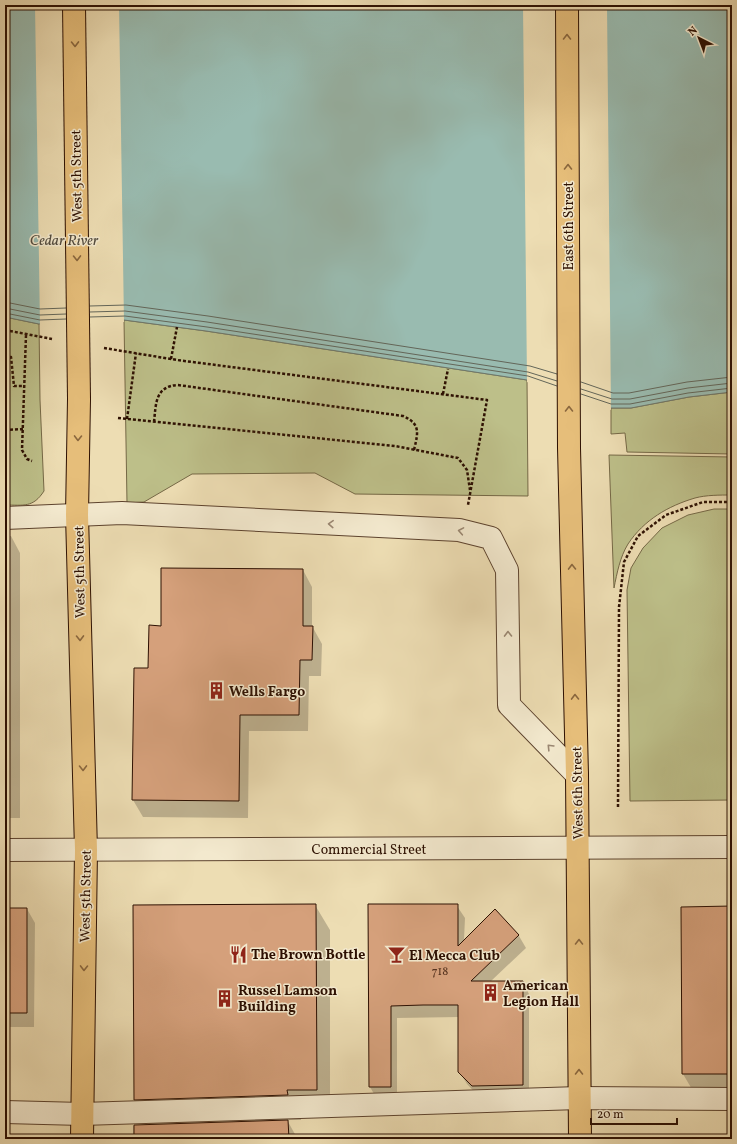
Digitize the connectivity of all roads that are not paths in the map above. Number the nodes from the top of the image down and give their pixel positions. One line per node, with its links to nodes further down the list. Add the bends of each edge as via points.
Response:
1 (74, 5): 4 (main road, West 5th Street, one-way to 4, bridge)
2 (567, 5): 3 (main road, East 6th Street, one-way to 2)
3 (569, 448): 6 (main road, West 6th Street, one-way to 3)
4 (77, 515): 5 (street); 6 (street, one-way to 4, via 509,705 507,570 491,538 459,530 122,513); 10 (main road, West 5th Street, one-way to 10)
5 (5, 518)
6 (577, 775): 8 (main road, West 6th Street)
7 (732, 847): 8 (street, Commercial Street)
8 (578, 848): 10 (street, Commercial Street); 11 (main road, West 6th Street, one-way to 8)
9 (5, 850): 10 (street, Commercial Street)
10 (86, 850): 14 (main road, West 5th Street, one-way to 14)
11 (579, 1098): 12 (street); 14 (street); 16 (main road, West 6th Street)
12 (732, 1099)
13 (5, 1112): 14 (street)
14 (82, 1114): 15 (main road, West 5th Street)
15 (82, 1139)
16 (580, 1139)

